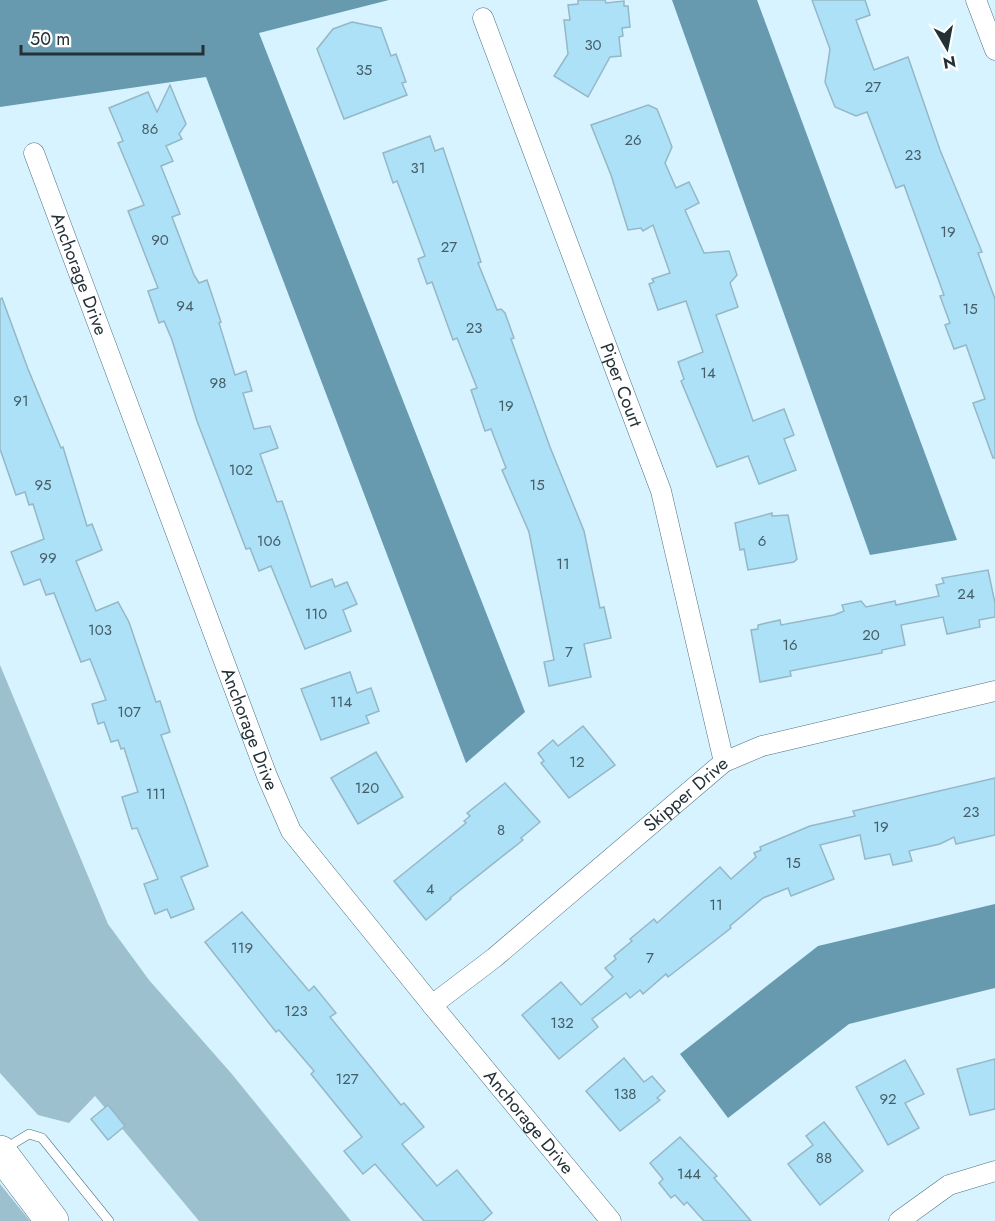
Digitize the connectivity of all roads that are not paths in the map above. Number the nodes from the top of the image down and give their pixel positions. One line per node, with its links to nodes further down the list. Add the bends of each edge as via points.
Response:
1 (976, 0): 3 (street)
2 (483, 18): 6 (street, Piper Court, via 661,491)
3 (995, 50)
4 (34, 153): 7 (street, Anchorage Drive, via 291,831)
5 (995, 691): 6 (street, Skipper Drive, via 762,746)
6 (724, 762): 7 (street, Skipper Drive, via 494,958)
7 (432, 1005): 12 (street, Anchorage Drive)
8 (0, 1152): 10 (highway); 11 (lane, via 29,1134 42,1138)
9 (995, 1171): 13 (street, via 949,1185)
10 (52, 1221)
11 (109, 1221)
12 (611, 1221)
13 (899, 1221)

